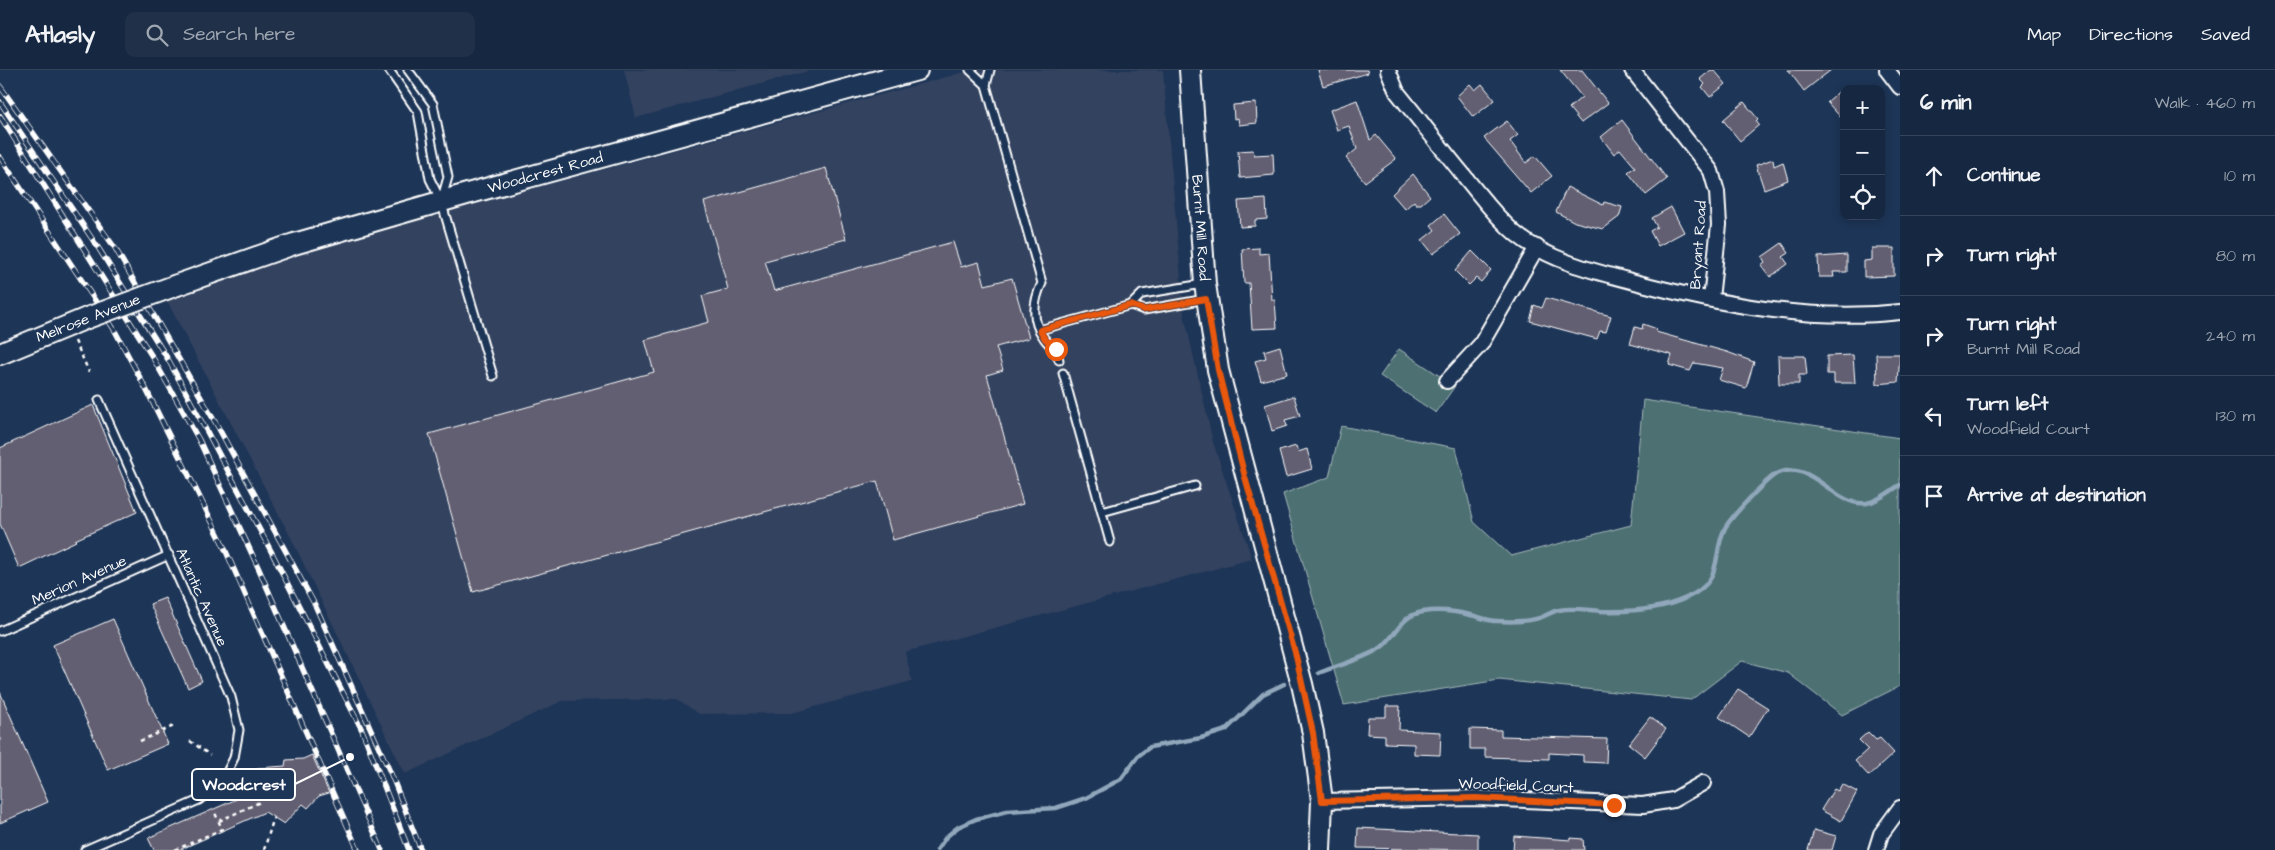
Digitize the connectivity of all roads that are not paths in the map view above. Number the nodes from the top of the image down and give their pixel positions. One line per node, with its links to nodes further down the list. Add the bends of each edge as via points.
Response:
1 (388, 70): 12 (lane, via 418,112 430,179)
2 (408, 70): 12 (lane, via 433,104 448,177)
3 (970, 70): 10 (lane)
4 (990, 70): 10 (lane)
5 (1190, 70): 15 (street, Burnt Mill Road)
6 (1388, 70): 13 (street, via 1397,92 1486,204 1516,234)
7 (1632, 70): 16 (street, Bryant Road, via 1712,171 1717,192 1718,225)
8 (1887, 70): 11 (street)
9 (910, 71): 12 (street, Woodcrest Road)
10 (986, 86): 19 (lane, via 1042,283 1034,312)
11 (1900, 87)
12 (442, 201): 14 (street, Woodcrest Road, via 294,244); 23 (lane)
13 (1537, 247): 16 (street, via 1590,270); 24 (street, via 1481,344)
14 (177, 285): 20 (street, Melrose Avenue, bridge)
15 (1206, 292): 17 (lane, via 1144,310); 17 (lane, via 1142,294); 32 (street, Burnt Mill Road, via 1218,370 1296,656 1313,733)
16 (1711, 299): 18 (street, via 1759,309 1853,316)
17 (1131, 305): 19 (lane)
18 (1900, 312)
19 (1040, 330): 21 (lane, via 1056,349)
20 (0, 354)
21 (1059, 360)
22 (1063, 373): 27 (lane)
23 (493, 376)
24 (1447, 381)
25 (99, 400): 29 (lane, Atlantic Avenue)
26 (1195, 486): 27 (lane)
27 (1102, 512): 28 (lane)
28 (1110, 542)
29 (169, 556): 30 (lane, Merion Avenue); 34 (lane, Atlantic Avenue, via 231,697 239,730 234,758 222,782 199,800)
30 (0, 631)
31 (1703, 783): 32 (street, Woodfield Court, via 1673,800 1643,805 1476,798)
32 (1322, 801): 35 (street, Burnt Mill Road)
33 (1900, 808): 36 (street, via 1881,834)
34 (85, 850)
35 (1320, 850)
36 (1876, 850)

